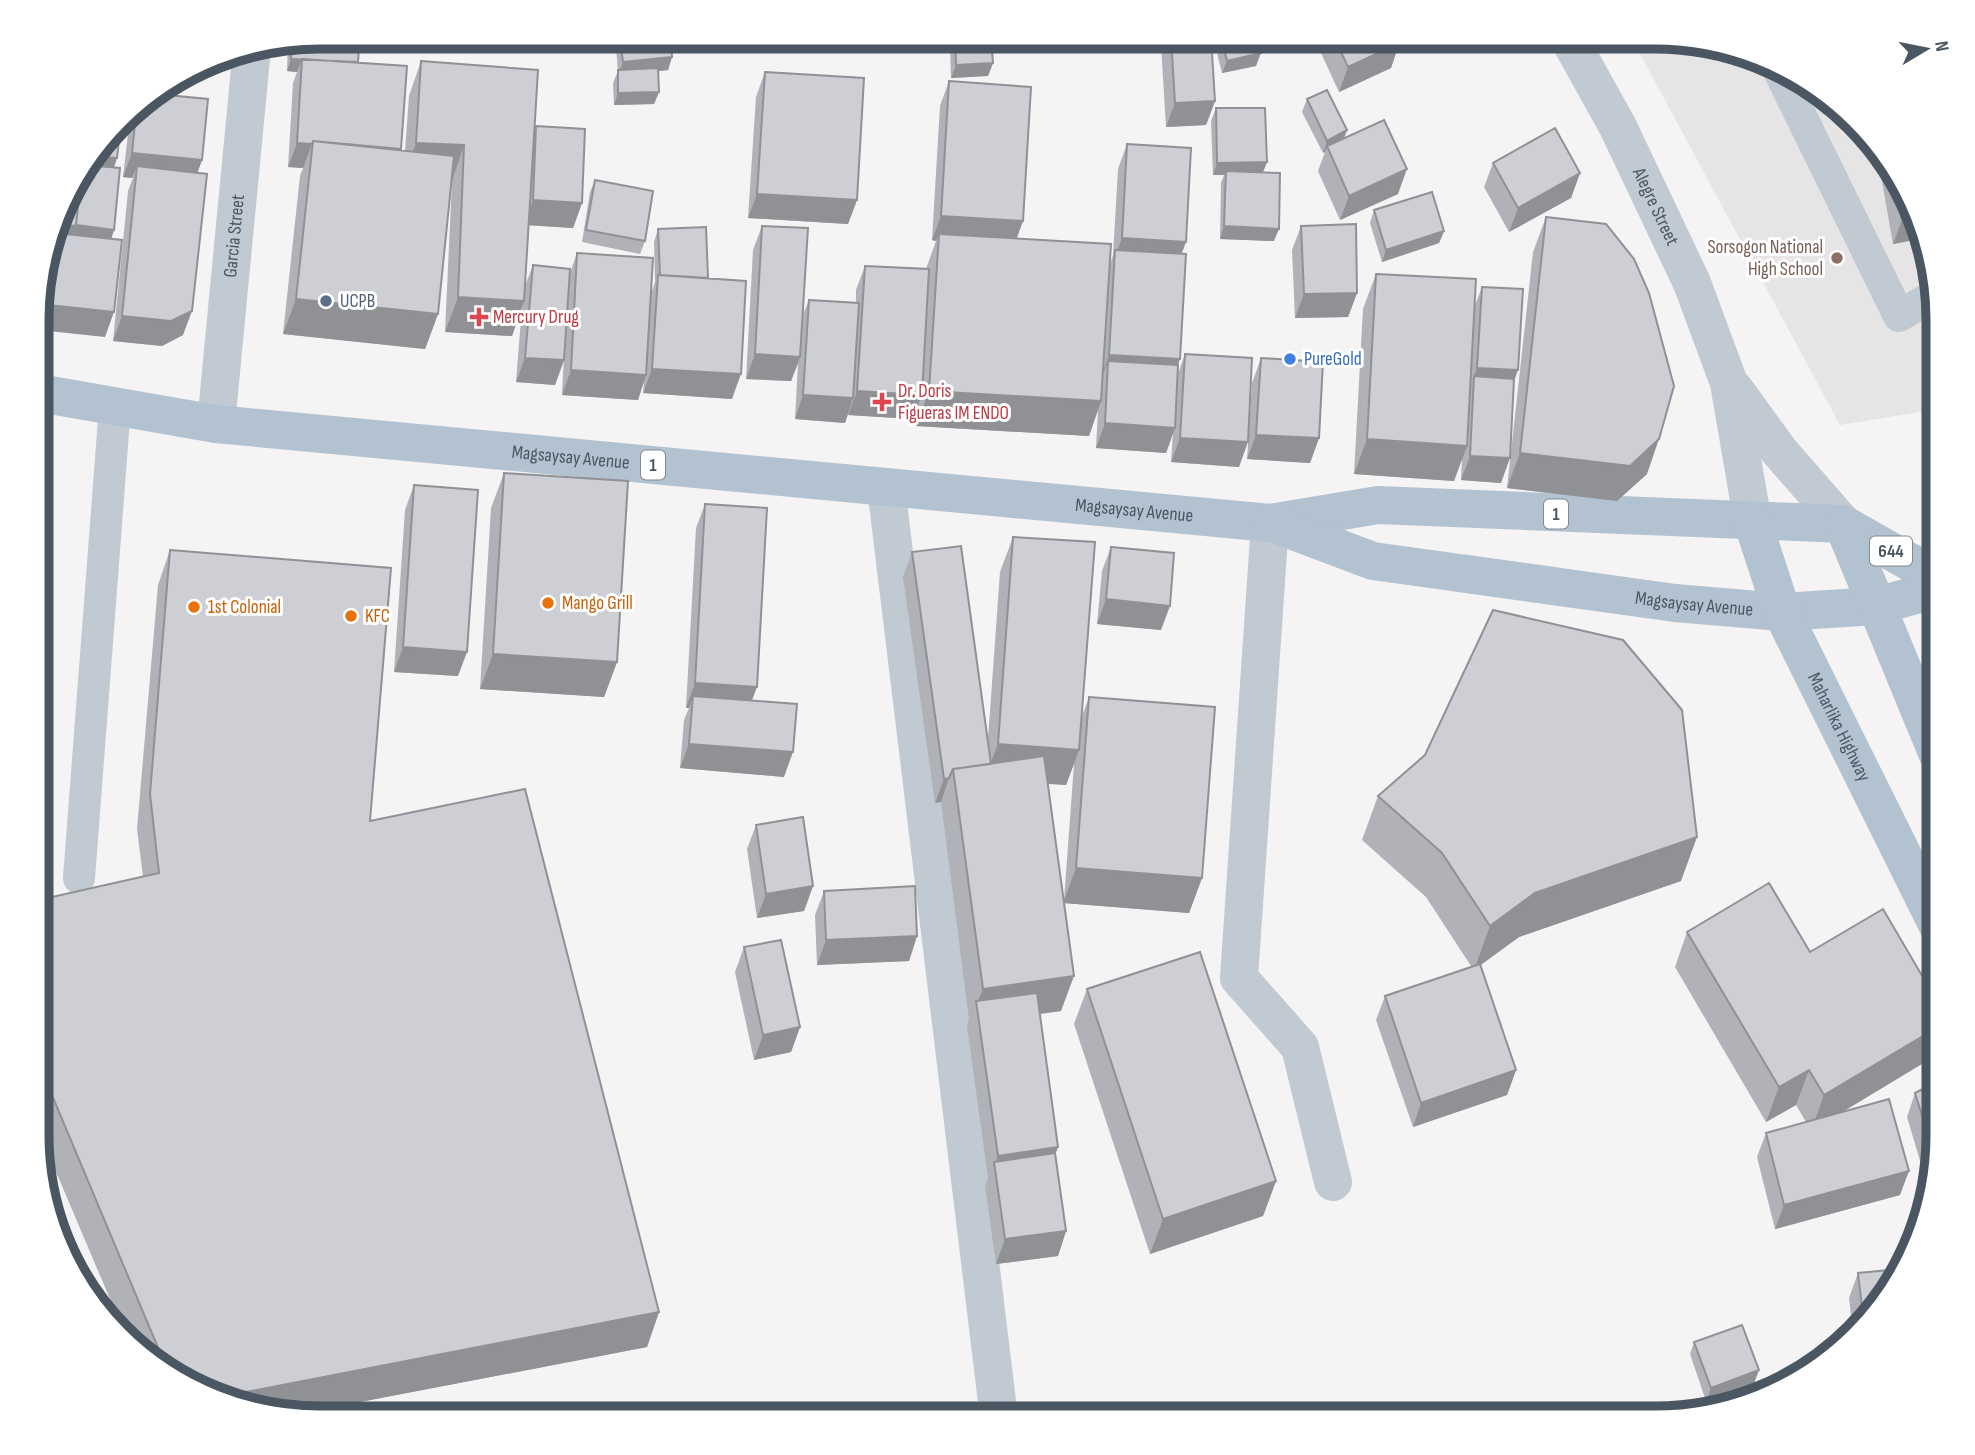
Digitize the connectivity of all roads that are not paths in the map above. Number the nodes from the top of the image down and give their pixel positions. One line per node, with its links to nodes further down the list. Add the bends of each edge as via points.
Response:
1 (1575, 49): 5 (street, Alegre Street, via 1618,127 1686,271)
2 (251, 58): 8 (street, Garcia Street)
3 (1784, 82): 4 (lane, via 1899,317)
4 (1925, 301)
5 (1729, 383): 11 (street, Alegre Street); 12 (street, Alegre Street, via 1780,452)
6 (49, 395): 7 (main road, Magsaysay Avenue / 1)
7 (115, 406): 8 (main road, Magsaysay Avenue / 1); 18 (lane)
8 (216, 424): 9 (main road, Magsaysay Avenue / 1)
9 (886, 487): 10 (main road, Magsaysay Avenue / 1); 21 (street)
10 (1270, 523): 11 (main road, Magsaysay Avenue / 1, via 1378,505); 16 (main road, Magsaysay Avenue / 1, via 1373,562 1675,603); 20 (street, via 1239,978 1300,1047)
11 (1753, 523): 12 (main road, Magsaysay Avenue / 1); 16 (main road, Maharlika Highway)
12 (1843, 524): 13 (main road, 644); 15 (main road)
13 (1926, 571)
14 (1926, 592): 15 (main road, Magsaysay Avenue)
15 (1875, 606): 16 (main road, Magsaysay Avenue / 1); 17 (main road)
16 (1782, 612): 19 (main road, Maharlika Highway)
17 (1926, 727)
18 (79, 878)
19 (1926, 902)
20 (1333, 1182)
21 (998, 1406)

